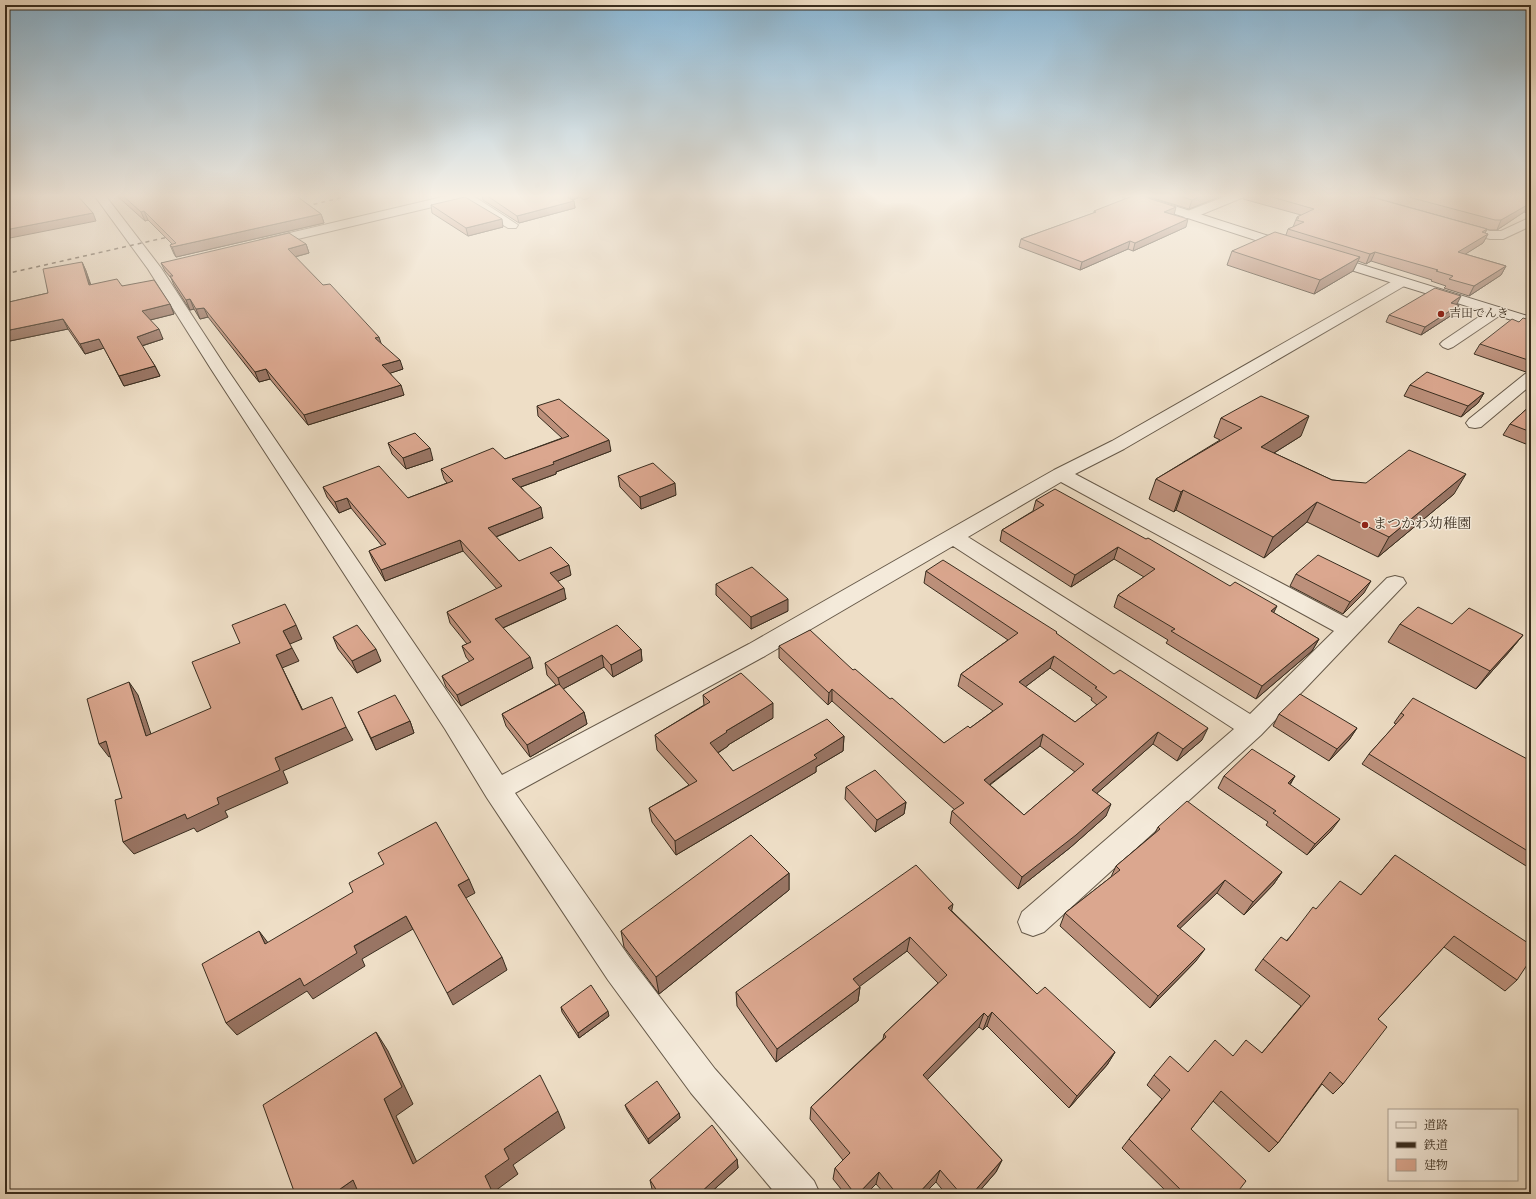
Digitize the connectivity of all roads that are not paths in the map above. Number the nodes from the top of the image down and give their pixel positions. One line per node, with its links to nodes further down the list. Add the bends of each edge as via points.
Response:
1 (148, 251): 14 (street, via 161,266 219,369)
2 (1318, 256): 3 (street)
3 (1401, 282): 4 (street); 9 (street, via 1118,445)
4 (1497, 311): 5 (street); 6 (street)
5 (1531, 322)
6 (1448, 344)
7 (1531, 377): 8 (street)
8 (1475, 423)
9 (1061, 474): 10 (street); 12 (street)
10 (952, 536): 13 (street); 14 (street, via 757,650)
11 (1395, 583): 12 (street)
12 (1349, 629): 13 (street)
13 (1252, 728): 15 (street)
14 (498, 790): 16 (street, via 623,975 703,1081)
15 (1033, 922)
16 (801, 1194)

